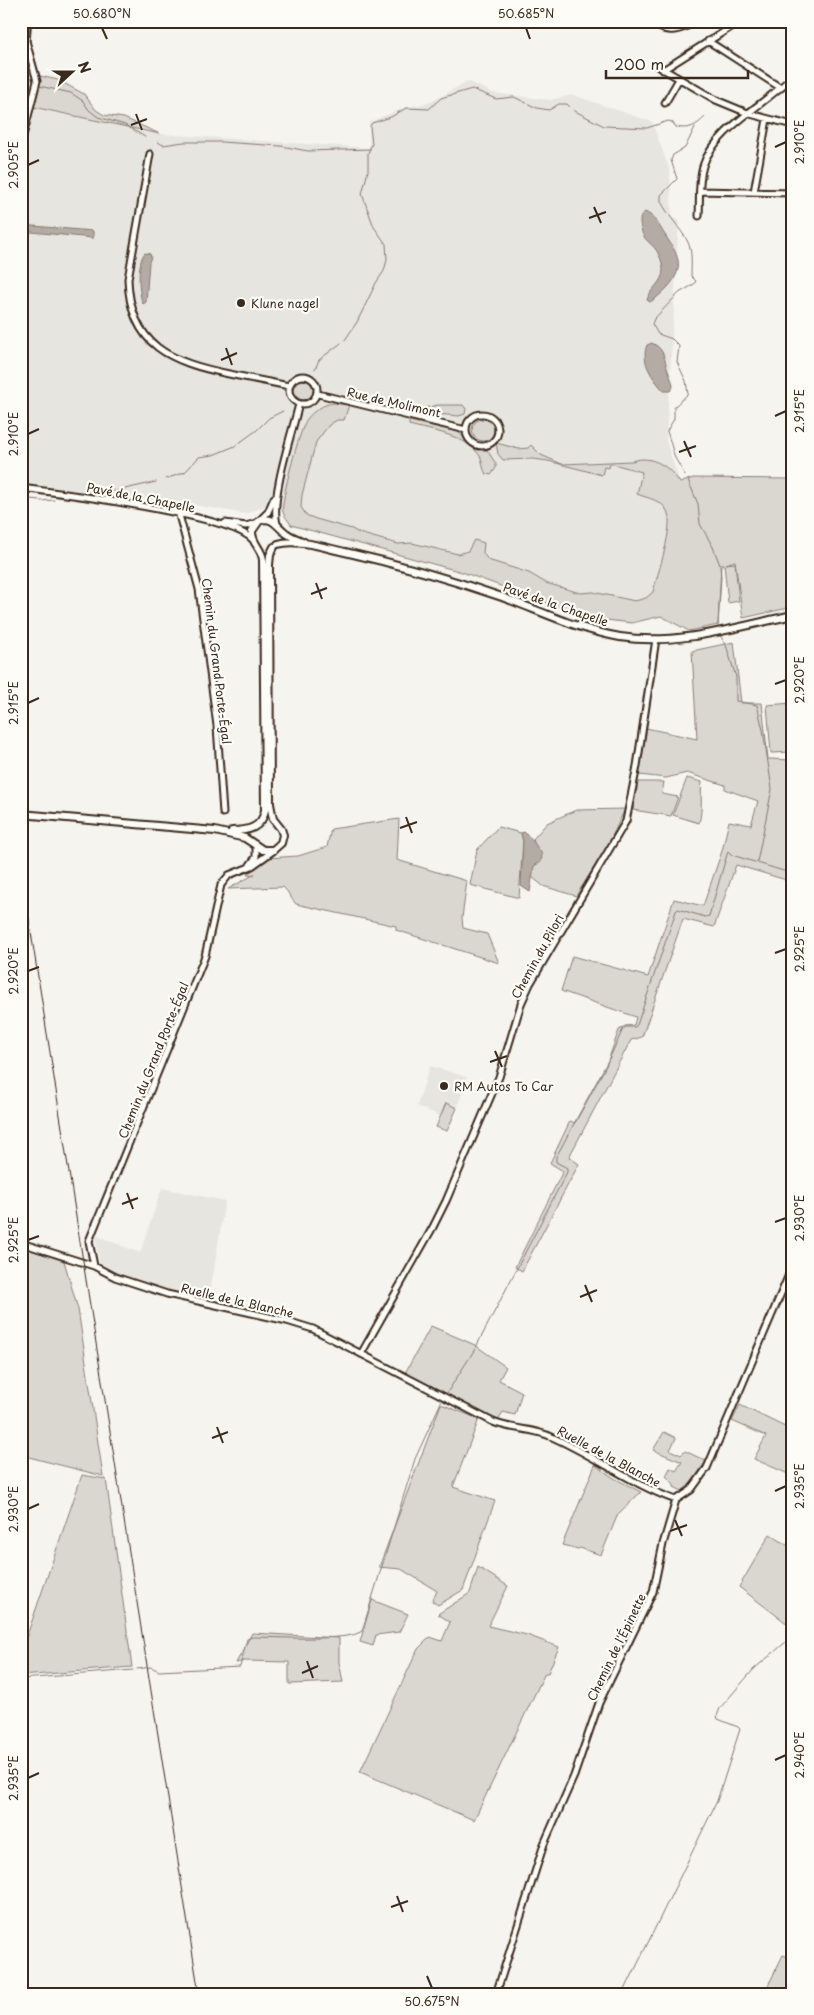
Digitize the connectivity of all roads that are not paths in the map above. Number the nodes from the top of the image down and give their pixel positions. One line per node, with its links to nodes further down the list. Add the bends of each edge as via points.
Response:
1 (27, 21): 15 (street, via 26,41 36,81)
2 (654, 21): 3 (street, via 662,29 677,30)
3 (698, 21)
4 (733, 26): 5 (street)
5 (708, 41): 7 (street); 10 (street)
6 (656, 65): 7 (street)
7 (663, 70): 9 (street)
8 (793, 76): 10 (street)
9 (679, 79): 11 (street); 12 (street)
10 (781, 88): 12 (street)
11 (665, 102)
12 (750, 114): 13 (street); 17 (street, via 710,150 702,170)
13 (767, 119): 14 (street); 18 (street)
14 (793, 126)
15 (21, 144)
16 (150, 154): 21 (street, via 128,280 132,305 142,330 163,353 190,365)
17 (700, 191): 18 (street); 20 (street)
18 (754, 192): 19 (street)
19 (793, 193)
20 (700, 216)
21 (290, 386): 22 (street, via 300,376 310,377 317,384); 23 (street, via 292,399)
22 (318, 394): 23 (street, via 312,402); 24 (street, Rue de Molimont)
23 (299, 404): 26 (street)
24 (466, 430): 24 (street, via 474,443 484,445 494,439 497,428 492,418 479,414 470,419)
25 (21, 488): 27 (street, Pavé de la Chapelle)
26 (278, 489): 29 (street, via 268,512); 30 (street, via 275,512)
27 (179, 515): 28 (street, Pavé de la Chapelle); 36 (street, Chemin du Grand Porte-Égal, via 199,589 218,726)
28 (197, 519): 29 (street, via 242,526); 31 (street, Pavé de la Chapelle, via 236,530)
29 (258, 522): 30 (main road, Pavé de la Chapelle, via 270,520); 31 (main road, via 252,530)
30 (279, 526): 32 (main road, Pavé de la Chapelle, via 288,535); 33 (main road, via 281,536)
31 (254, 542): 33 (main road, Pavé de la Chapelle, via 264,549); 39 (main road, via 263,556 264,596 265,810)
32 (315, 545): 33 (main road, Pavé de la Chapelle, via 288,542); 35 (main road, Pavé de la Chapelle, via 457,582 598,632)
33 (276, 546): 38 (main road, via 270,555 269,565 270,804)
34 (793, 615): 35 (main road, Pavé de la Chapelle, via 700,634)
35 (656, 639): 47 (street, Chemin du Pilori, via 626,821 530,984 516,1017 501,1072 442,1208)
36 (223, 813)
37 (21, 814): 40 (main road)
38 (276, 824): 39 (main road, via 267,821); 42 (main road, via 282,830 282,839)
39 (258, 826): 40 (main road); 41 (main road, via 253,835)
40 (215, 831): 41 (main road, via 241,836)
41 (256, 845): 42 (main road, via 265,851); 43 (street, Chemin du Grand Porte-Égal, via 255,859)
42 (273, 850): 43 (street, Chemin du Grand Porte-Égal)
43 (243, 870): 46 (street, Chemin du Grand Porte-Égal, via 229,875 221,885 205,956 89,1241)
44 (21, 1243): 46 (street, Ruelle de la Blanche)
45 (793, 1265): 48 (street, via 707,1468 695,1486)
46 (94, 1266): 47 (street, Ruelle de la Blanche, via 115,1277 167,1294 302,1325)
47 (361, 1354): 48 (street, Ruelle de la Blanche, via 503,1426 550,1436 638,1484)
48 (676, 1500): 49 (street, Chemin de l'Épinette, via 653,1592 599,1703 572,1781 544,1844)
49 (496, 1994)

